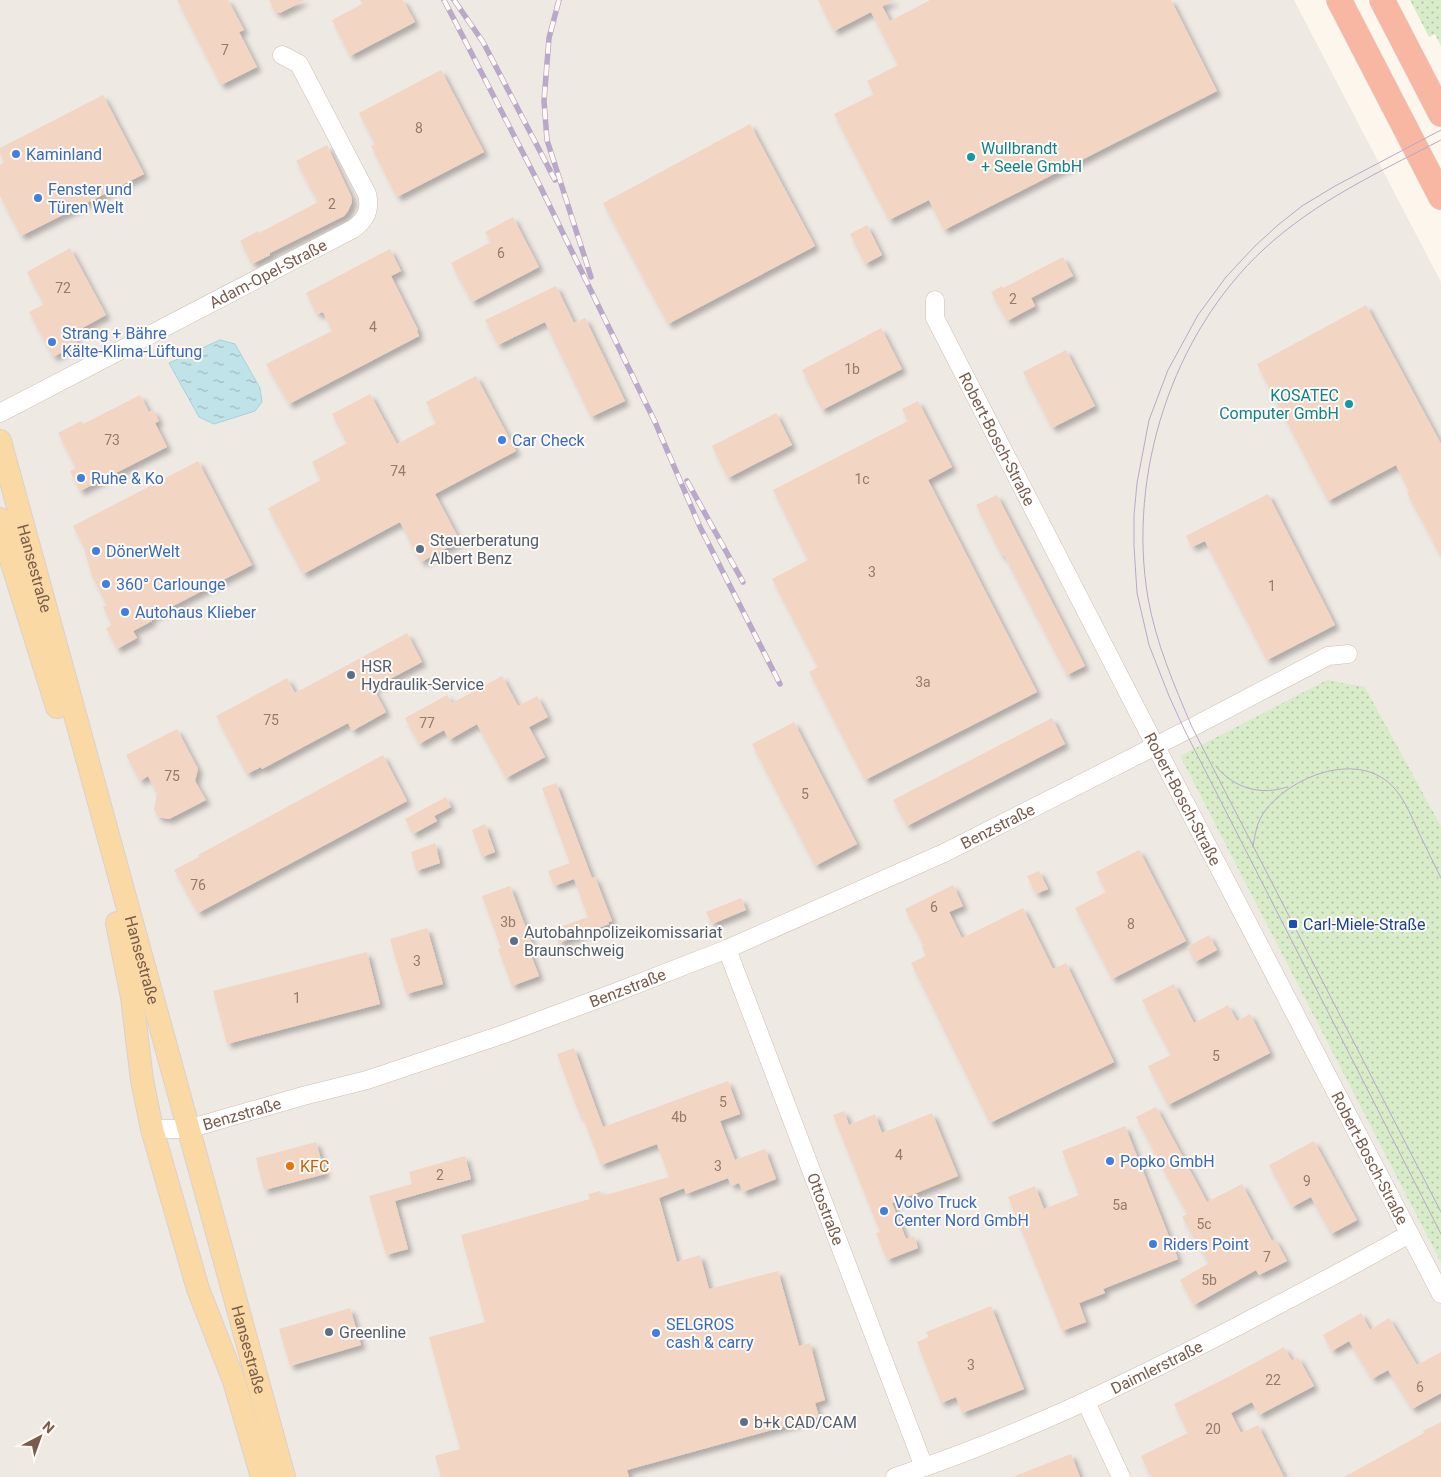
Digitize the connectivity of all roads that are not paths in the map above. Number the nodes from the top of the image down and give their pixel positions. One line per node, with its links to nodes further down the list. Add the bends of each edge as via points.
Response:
1 (1339, 0): 5 (highway)
2 (1382, 0): 4 (highway)
3 (282, 55): 7 (street, Adam-Opel-Straße, via 299,64 367,194 368,212 363,220 353,229)
4 (1441, 114)
5 (1441, 196)
6 (935, 300): 11 (street, Robert-Bosch-Straße, via 935,318)
7 (0, 413)
8 (0, 441): 14 (main road, Hansestraße)
9 (0, 518): 13 (main road, Hansestraße, via 55,700 120,935)
10 (1348, 654): 11 (street, via 1328,656)
11 (1155, 745): 12 (street, Benzstraße, via 944,853); 15 (street, Robert-Bosch-Straße)
12 (727, 949): 14 (street, Benzstraße, via 436,1058); 18 (street, Ottostraße)
13 (152, 1129): 14 (street, Benzstraße); 19 (main road, Hansestraße, via 198,1289 234,1381)
14 (188, 1129): 20 (main road, Hansestraße)
15 (1409, 1234): 16 (street, Robert-Bosch-Straße); 17 (street, Daimlerstraße)
16 (1441, 1294)
17 (1086, 1402): 18 (street, Daimlerstraße); 22 (street)
18 (924, 1468): 21 (street, Daimlerstraße)
19 (262, 1477)
20 (284, 1477)
21 (894, 1477)
22 (1121, 1477)

